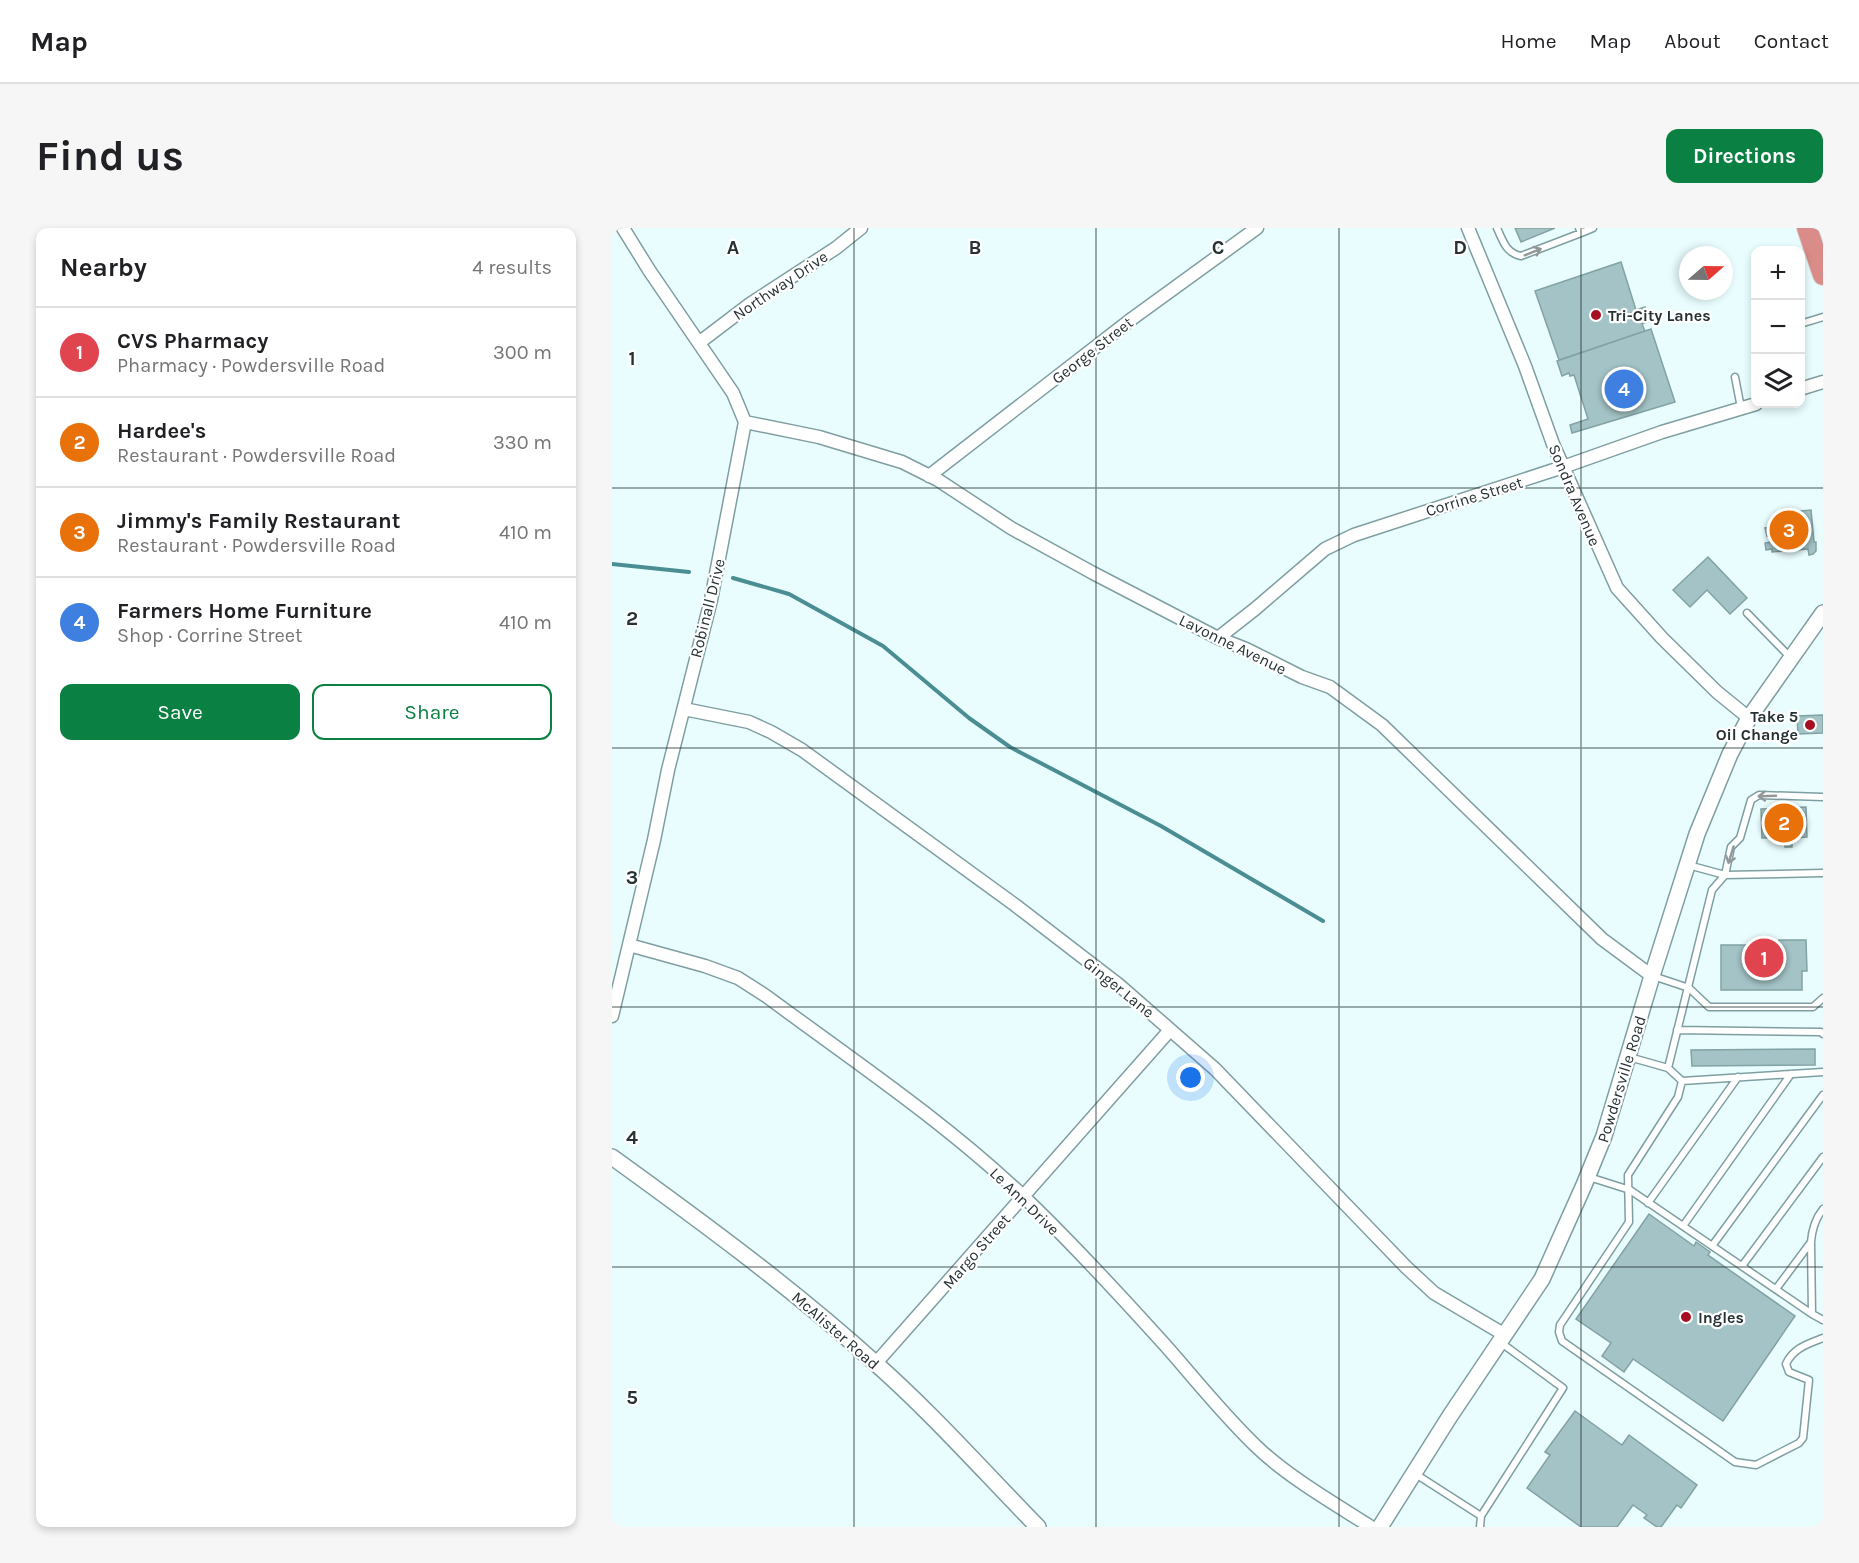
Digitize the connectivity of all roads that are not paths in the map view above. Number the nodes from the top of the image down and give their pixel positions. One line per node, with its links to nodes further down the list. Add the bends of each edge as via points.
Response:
1 (623, 228): 12 (street)
2 (861, 228): 12 (street, Northway Drive)
3 (1257, 228): 20 (street, George Street)
4 (1468, 228): 19 (street, Sondra Avenue)
5 (1497, 228): 8 (lane, one-way to 8, via 1508,250 1521,256)
6 (1593, 228): 8 (lane)
7 (1807, 228): 9 (highway)
8 (1580, 230)
9 (1823, 275)
10 (1823, 317): 11 (lane)
11 (1805, 322)
12 (700, 342): 18 (street, via 733,393)
13 (1735, 377): 17 (lane)
14 (1823, 382): 15 (street)
15 (1805, 387)
16 (1751, 405): 17 (street, Corrine Street)
17 (1741, 408): 19 (street, Corrine Street)
18 (745, 422): 20 (street, Lavonne Avenue, via 830,440 902,462); 25 (street, Robinall Drive, via 711,600)
19 (1563, 467): 23 (street, Corrine Street, via 1376,527 1324,549); 26 (street, Sondra Avenue, via 1617,588 1662,638)
20 (929, 476): 23 (street, Lavonne Avenue, via 1042,545)
21 (1747, 613): 24 (lane)
22 (1823, 613): 24 (street, Powdersville Road)
23 (1218, 638): 32 (street, Lavonne Avenue, via 1330,687 1382,724 1602,939)
24 (1792, 658): 26 (street, Powdersville Road)
25 (684, 709): 31 (street, Robinall Drive); 36 (street, Ginger Lane, via 749,722 802,750 1119,984)
26 (1749, 718): 28 (street, Powdersville Road, via 1730,754)
27 (1823, 796): 30 (lane, one-way to 30, via 1759,795 1751,800 1740,838 1731,847)
28 (1688, 865): 30 (lane); 32 (street, Powdersville Road)
29 (1823, 873): 30 (lane)
30 (1725, 874): 33 (lane, via 1712,890)
31 (629, 945): 35 (street, Robinall Drive); 50 (street, Le Ann Drive, via 738,978 954,1136)
32 (1652, 976): 33 (lane); 39 (street, Powdersville Road)
33 (1689, 988): 34 (lane, via 1709,1007 1813,1007); 37 (lane)
34 (1823, 999)
35 (612, 1016)
36 (1170, 1030): 50 (street, Margo Street); 61 (street, Ginger Lane, via 1215,1069 1413,1274)
37 (1677, 1030): 38 (lane); 40 (lane)
38 (1823, 1034)
39 (1629, 1057): 40 (lane); 48 (street, Powdersville Road)
40 (1668, 1068): 44 (lane)
41 (1823, 1072): 42 (lane)
42 (1791, 1074): 43 (lane); 53 (lane)
43 (1738, 1077): 44 (lane); 51 (lane)
44 (1682, 1081): 49 (lane, via 1678,1097 1628,1175)
45 (1823, 1095): 55 (lane)
46 (612, 1157): 62 (street, McAlister Road, via 740,1251)
47 (1823, 1157): 56 (lane)
48 (1588, 1176): 49 (lane); 61 (street, Powdersville Road, via 1542,1279)
49 (1630, 1190): 51 (lane); 60 (lane, via 1629,1222 1560,1325 1562,1341 1735,1462 1756,1465 1803,1438 1809,1380 1789,1372 1786,1364 1797,1349)
50 (1024, 1197): 62 (street, Margo Street); 66 (street, Le Ann Drive, via 1260,1450 1321,1496)
51 (1648, 1203): 53 (lane)
52 (1823, 1209): 54 (lane, via 1812,1232)
53 (1683, 1226): 55 (lane)
54 (1812, 1242): 57 (lane); 58 (lane)
55 (1712, 1246): 56 (lane)
56 (1742, 1266): 57 (lane)
57 (1776, 1289): 58 (lane)
58 (1812, 1314): 59 (lane)
59 (1823, 1320)
60 (1823, 1338)
61 (1502, 1339): 63 (street, Powdersville Road); 64 (lane, via 1563,1388)
62 (876, 1363): 65 (street, McAlister Road)
63 (1414, 1473): 64 (lane); 67 (street, Powdersville Road)
64 (1480, 1516): 68 (lane)
65 (1038, 1527)
66 (1371, 1527)
67 (1380, 1527)
68 (1480, 1527)

